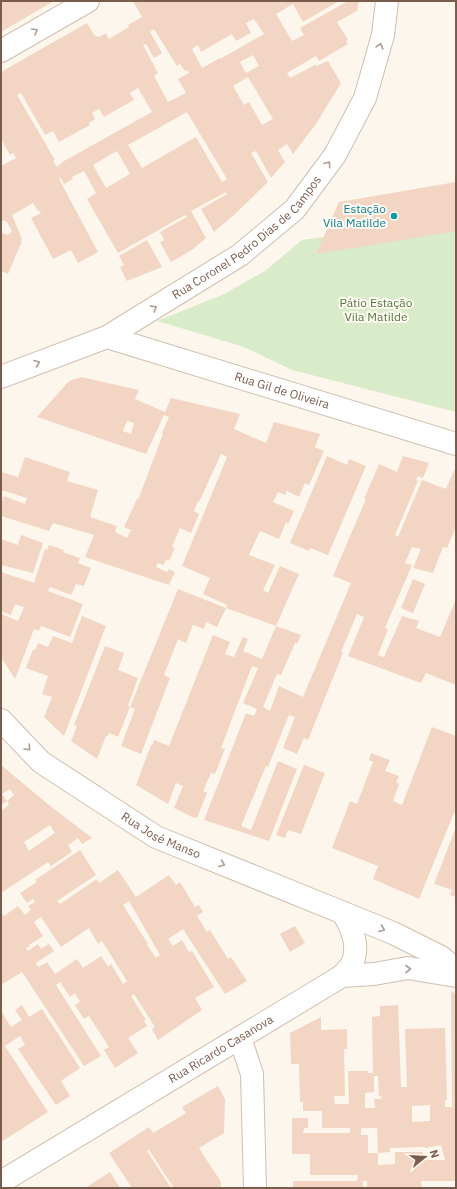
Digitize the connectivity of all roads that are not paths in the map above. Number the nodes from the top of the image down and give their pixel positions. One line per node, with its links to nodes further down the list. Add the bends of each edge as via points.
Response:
1 (88, 1): 3 (street, one-way to 1)
2 (387, 1): 4 (street, Rua Coronel Pedro Dias de Campos, one-way to 2, via 240,255 295,209 335,155 365,98 383,36)
3 (1, 50)
4 (107, 337): 5 (street, Rua Coronel Pedro Dias de Campos, one-way to 4); 6 (street, Rua Gil de Oliveira)
5 (1, 377)
6 (456, 444)
7 (1, 720): 8 (street, Rua José Manso, one-way to 8, via 41,762 156,837)
8 (343, 913): 9 (street, Rua José Manso, one-way to 9, via 393,933 441,957); 10 (street, via 354,935 356,948 352,964)
9 (456, 970)
10 (342, 976): 11 (street, Rua Ricardo Casanova, one-way to 11, via 408,968); 12 (street, Rua Ricardo Casanova)
11 (456, 976)
12 (240, 1038): 13 (street, Rua Ricardo Casanova); 14 (street, via 252,1074)
13 (1, 1182)
14 (255, 1188)

